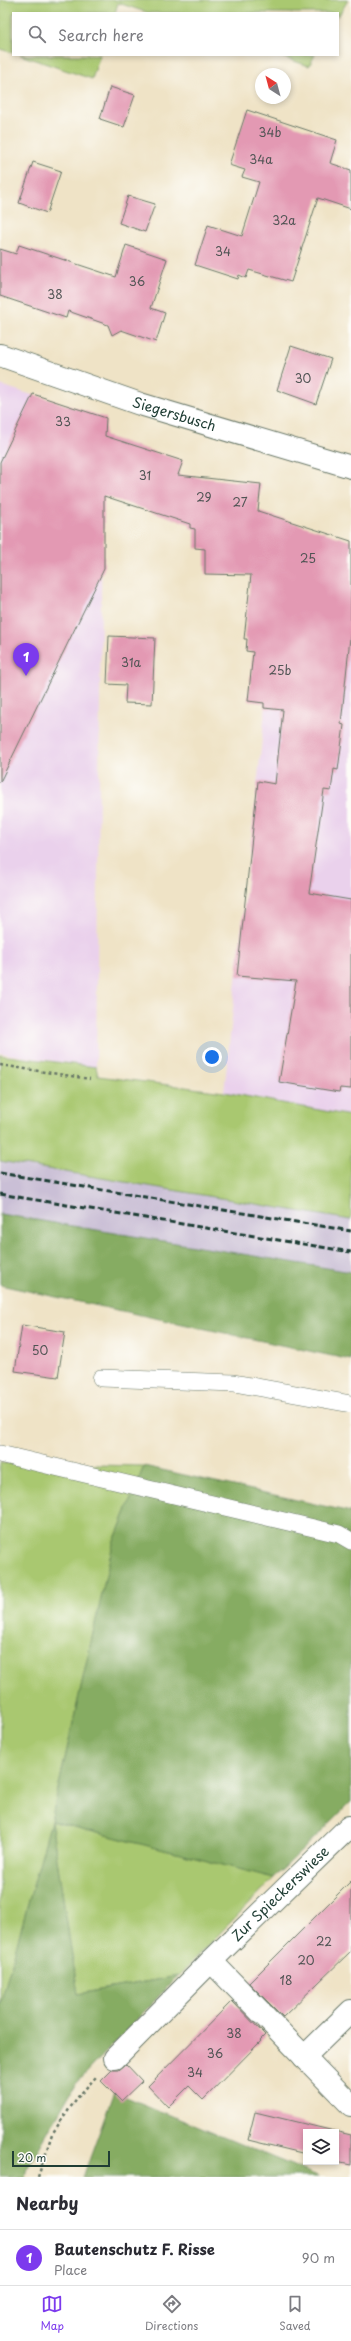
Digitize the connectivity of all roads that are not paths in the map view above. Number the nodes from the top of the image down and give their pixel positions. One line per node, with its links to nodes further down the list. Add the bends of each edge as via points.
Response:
1 (0, 355): 2 (street, Siegersbusch, via 140,404)
2 (351, 467)
3 (101, 1378): 4 (lane, via 234,1383)
4 (351, 1404)
5 (0, 1454): 6 (lane, via 339,1534)
6 (351, 1541)
7 (349, 1826): 8 (street, Zur Spieckerswiese)
8 (210, 1960): 10 (street); 11 (street, Zur Spieckerswiese)
9 (351, 2011): 10 (street)
10 (304, 2057): 12 (street)
11 (115, 2058)
12 (351, 2105)

